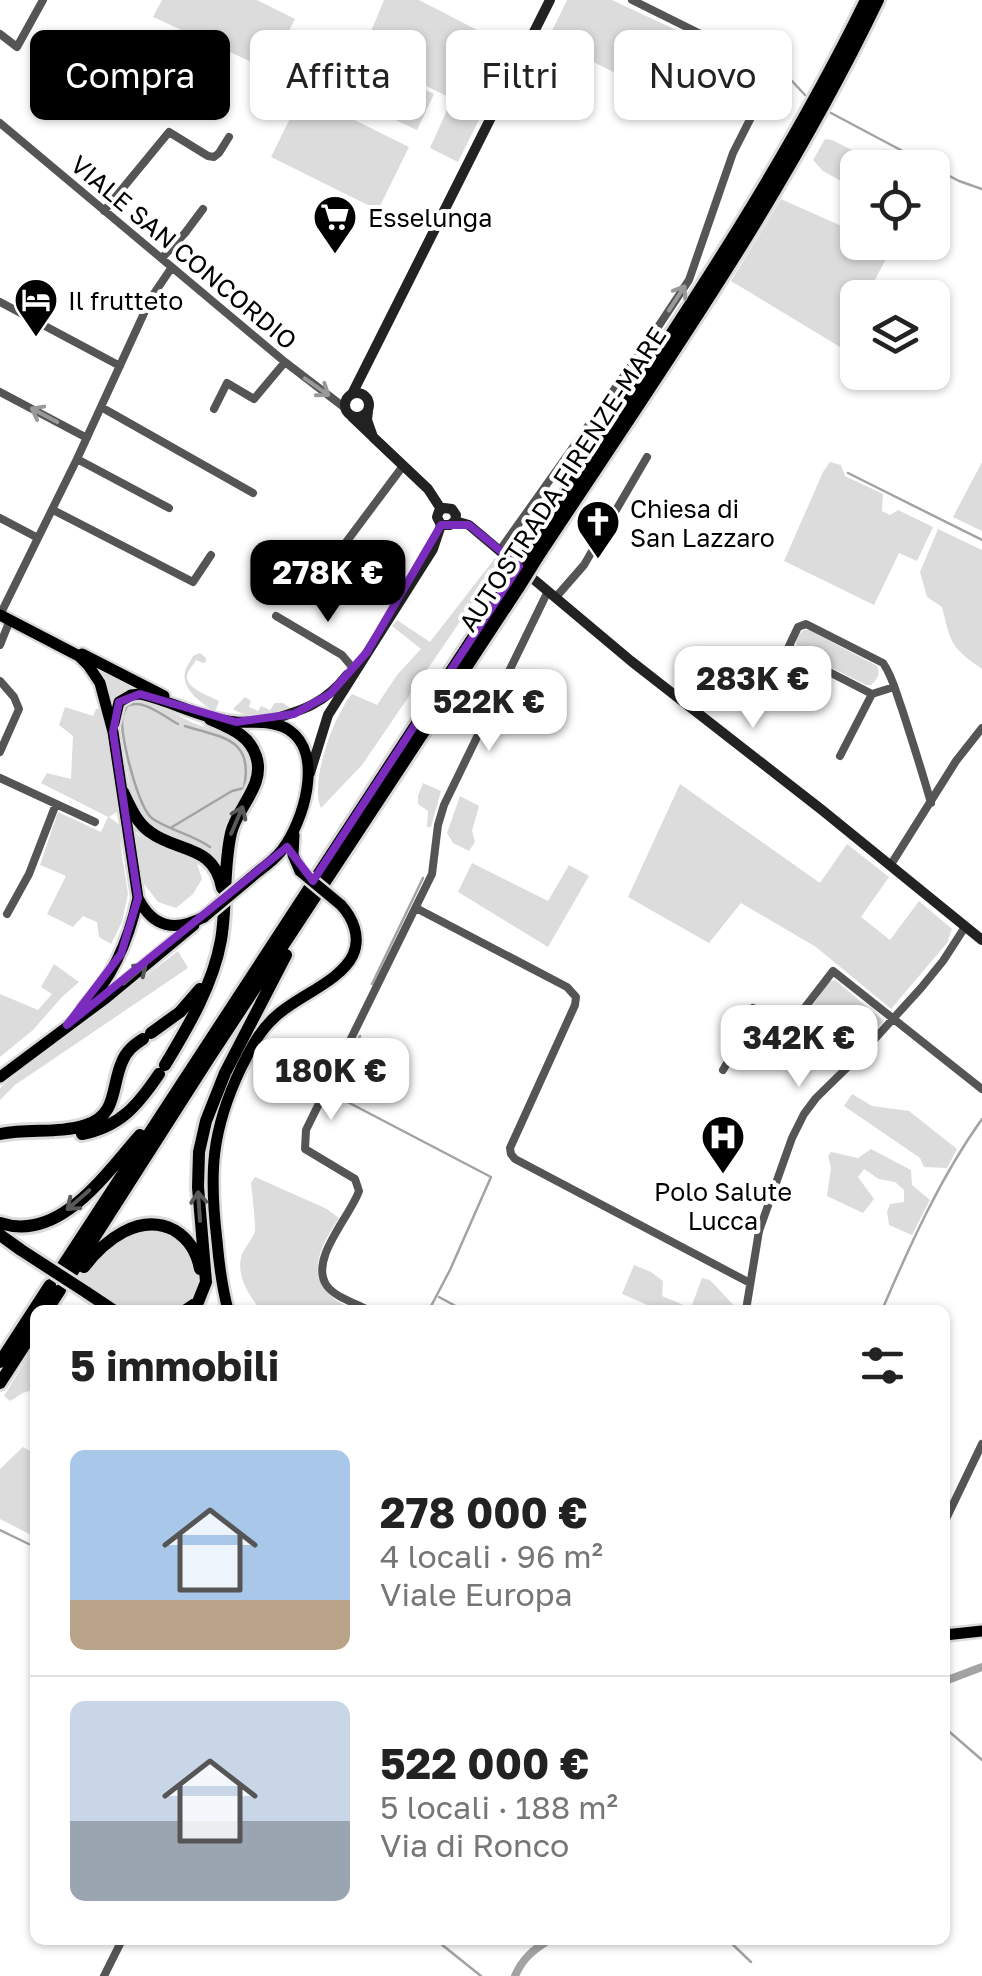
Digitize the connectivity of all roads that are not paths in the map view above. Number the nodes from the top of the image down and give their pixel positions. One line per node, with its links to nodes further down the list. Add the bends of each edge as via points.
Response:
1 (43, 0): 6 (street, via 16,47)
2 (550, 0): 17 (main road)
3 (632, 0): 35 (street, one-way to 3, via 689,280 733,153 772,76)
4 (866, 0): 37 (highway, AUTOSTRADA FIRENZE-MARE, via 763,191)
5 (878, 0): 37 (highway, AUTOSTRADA FIRENZE-MARE, via 782,180)
6 (0, 34)
7 (0, 123): 10 (street, VIALE SAN CONCORDIO)
8 (229, 138): 10 (street, via 214,157 169,132)
9 (203, 209): 11 (street)
10 (104, 211): 11 (street, VIALE SAN CONCORDIO)
11 (162, 258): 12 (street, VIALE SAN CONCORDIO)
12 (172, 267): 14 (street, VIALE SAN CONCORDIO); 15 (street)
13 (0, 302): 15 (street)
14 (285, 362): 19 (street, via 254,399 227,383); 21 (street, VIALE SAN CONCORDIO, one-way to 21)
15 (120, 366): 18 (street)
16 (0, 392): 23 (street, one-way to 16)
17 (358, 394): 20 (main road, via 369,402); 21 (main road, via 347,398)
18 (101, 407): 23 (street); 27 (street)
19 (214, 409)
20 (368, 410): 21 (main road, via 362,416); 22 (main road)
21 (348, 412): 22 (main road, VIALE SAN CONCORDIO)
22 (373, 437): 26 (main road, VIALE SAN CONCORDIO)
23 (87, 438): 25 (street)
24 (647, 458): 40 (street, via 584,565)
25 (78, 460): 28 (street); 30 (street)
26 (404, 466): 29 (main road, VIALE SAN CONCORDIO); 38 (street)
27 (252, 493)
28 (169, 508)
29 (441, 509): 32 (main road, VIALE SAN CONCORDIO, via 452,510); 33 (main road)
30 (53, 510): 34 (street); 36 (street, via 193,582)
31 (0, 518): 34 (street)
32 (455, 520): 33 (main road); 35 (main road, VIALE SAN CONCORDIO)
33 (441, 525): 45 (main road, via 433,549)
34 (38, 538): 42 (street)
35 (500, 550): 40 (main road, VIALE SAN CONCORDIO)
36 (211, 555)
37 (533, 555): 39 (highway, AUTOSTRADA FIRENZE-MARE, bridge)
38 (335, 557)
39 (514, 584): 68 (highway, AUTOSTRADA FIRENZE-MARE); 83 (highway, AUTOSTRADA FIRENZE-MARE)
40 (552, 594): 64 (main road, VIALE SAN CONCORDIO); 69 (street, via 444,805 432,874)
41 (276, 616): 46 (street)
42 (3, 617): 43 (street); 44 (main road)
43 (0, 645)
44 (69, 649): 50 (main road); 54 (main road, via 96,677)
45 (367, 652): 46 (main road); 58 (main road, via 328,715)
46 (353, 668): 52 (main road, via 316,704)
47 (0, 681): 55 (street, via 19,709)
48 (894, 688): 49 (street); 49 (street, via 883,664 806,624 798,626 789,646 794,653); 60 (street)
49 (872, 694): 56 (street)
50 (182, 708): 51 (main road); 54 (main road, via 131,695 117,706)
51 (210, 719): 52 (main road); 71 (highway, one-way to 51, via 231,834 258,766 246,738)
52 (263, 722): 58 (main road, via 299,739)
53 (982, 728): 60 (street)
54 (113, 732): 59 (main road)
55 (0, 752)
56 (840, 756)
57 (0, 778): 61 (street)
58 (308, 778): 63 (main road)
59 (123, 792): 67 (main road); 71 (highway, via 150,832 208,860 220,878)
60 (931, 802): 64 (street)
61 (56, 804): 62 (street); 70 (street)
62 (95, 822)
63 (294, 830): 65 (main road); 66 (main road)
64 (890, 866): 73 (main road, VIALE SAN CONCORDIO)
65 (263, 869): 66 (main road, via 282,865); 72 (main road, bridge)
66 (300, 871): 99 (main road, bridge, via 342,905 356,938 340,971 267,1025 230,1093 212,1161)
67 (138, 898): 72 (main road, via 161,924); 77 (main road, via 121,954 102,988)
68 (314, 899): 90 (highway, AUTOSTRADA FIRENZE-MARE); 98 (highway, one-way to 68, via 206,1282 198,1186 206,1121)
69 (416, 908): 91 (street, via 576,997 510,1148 515,1159); 100 (street, via 304,1140 312,1155 358,1186 322,1268 330,1288)
70 (7, 914)
71 (224, 916): 75 (highway)
72 (202, 918): 77 (main road, one-way to 72)
73 (965, 927): 74 (main road, VIALE SAN CONCORDIO); 76 (street)
74 (982, 940)
75 (208, 980): 84 (highway, via 122,1060 111,1106 99,1119 76,1128); 85 (highway, via 162,1070 118,1122 82,1134)
76 (893, 1018): 79 (street, via 834,971); 82 (street); 91 (street, via 804,1114 762,1221)
77 (67, 1025): 81 (main road)
78 (747, 1029): 79 (street, via 776,1045); 79 (street, via 742,1026 752,1008); 80 (street)
79 (787, 1030)
80 (723, 1070)
81 (0, 1077)
82 (982, 1090)
83 (168, 1102): 86 (highway, one-way to 86, via 62,1213 28,1226); 90 (highway, AUTOSTRADA FIRENZE-MARE)
84 (0, 1134)
85 (0, 1142)
86 (0, 1222)
87 (0, 1236): 89 (highway)
88 (0, 1245): 89 (highway)
89 (19, 1253): 92 (highway, bridge)
90 (70, 1273): 97 (highway, via 118,1235 164,1226 189,1242 198,1262 199,1283)
91 (750, 1284): 101 (street)
92 (84, 1295): 95 (highway); 96 (highway)
93 (45, 1305): 94 (highway, via 58,1289)
94 (50, 1305)
95 (96, 1305)
96 (103, 1305)
97 (189, 1305)
98 (194, 1305)
99 (227, 1305)
100 (359, 1305)
101 (747, 1305)
102 (30, 1324): 104 (highway)
103 (30, 1337): 105 (highway)
104 (0, 1362)
105 (0, 1383)
106 (982, 1444): 107 (street)
107 (950, 1511)
108 (982, 1630): 109 (main road)
109 (950, 1634)
110 (120, 1945): 111 (street)
111 (104, 1976)

